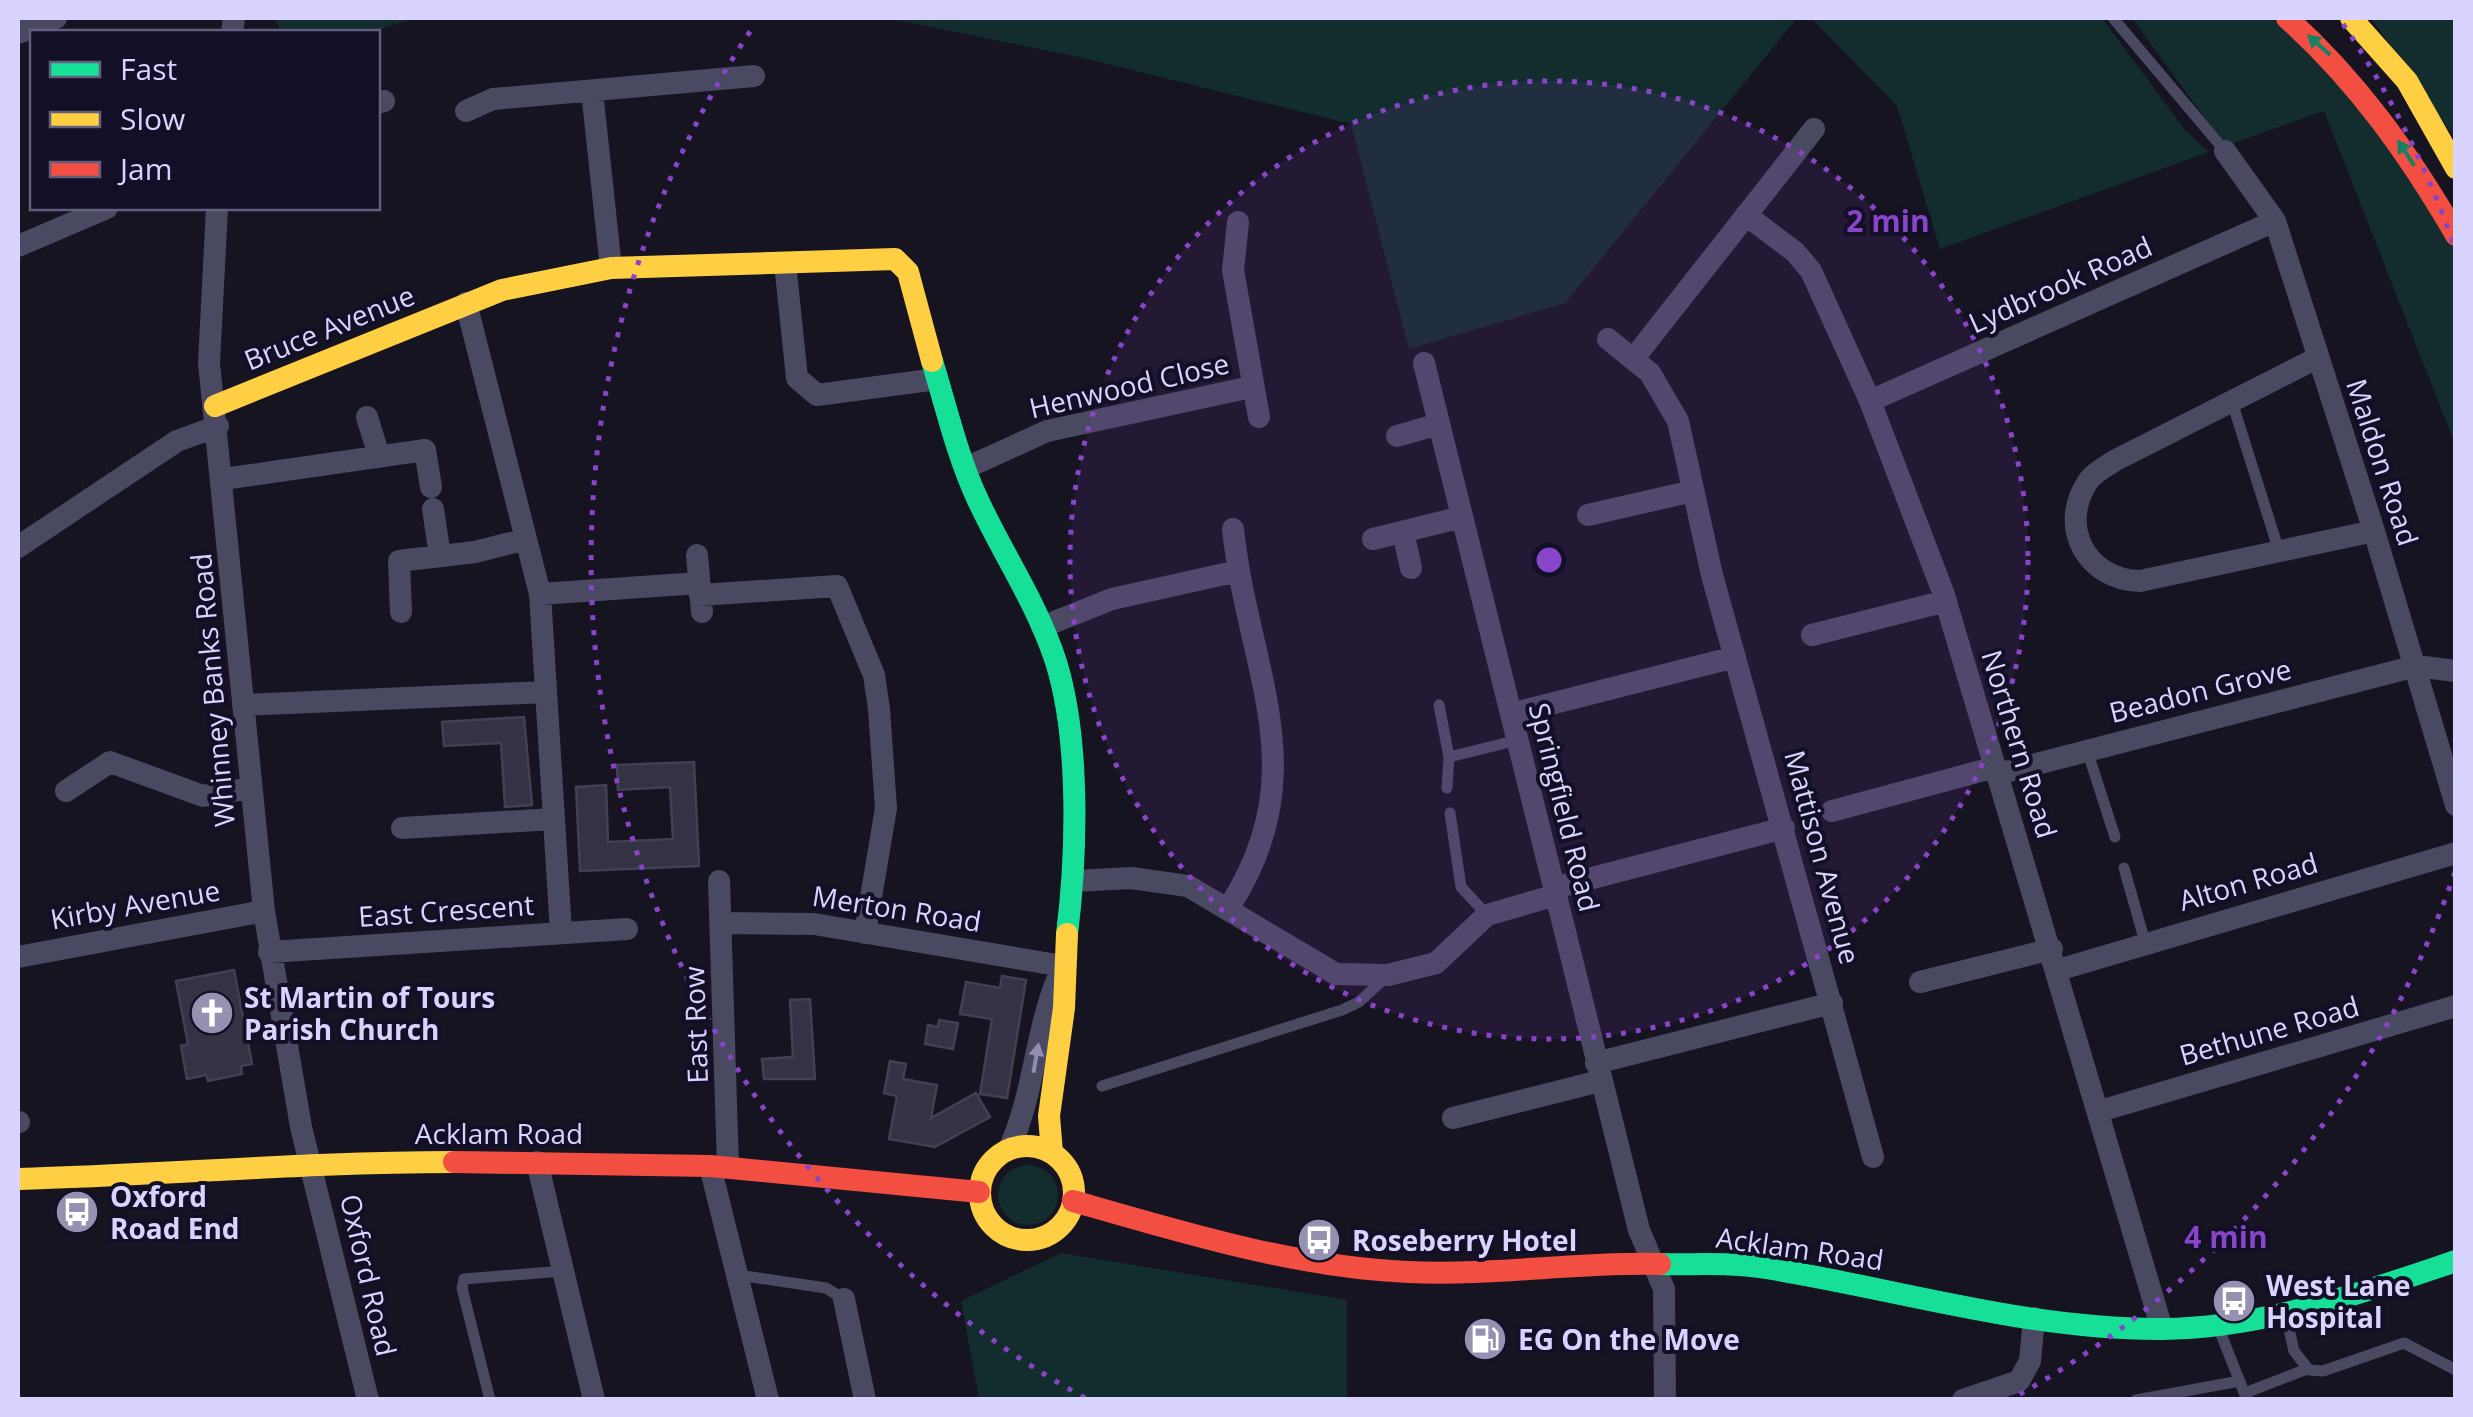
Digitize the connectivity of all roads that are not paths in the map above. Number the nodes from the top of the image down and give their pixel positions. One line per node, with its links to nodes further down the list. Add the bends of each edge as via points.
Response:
1 (56, 18): 5 (street)
2 (2113, 18): 10 (lane)
3 (2286, 18): 17 (main road, one-way to 3, via 2360,90)
4 (2350, 18): 11 (main road, via 2407,81)
5 (18, 34)
6 (754, 76): 7 (street)
7 (592, 91): 8 (street, via 493,99); 20 (street)
8 (466, 111)
9 (1814, 130): 14 (street)
10 (2225, 151): 16 (street, Maldon Road)
11 (2456, 168)
12 (101, 210): 18 (street)
13 (217, 210): 30 (street, Whinney Banks Road, via 209,363)
14 (1746, 215): 23 (street); 28 (street, Northern Road, via 1811,272)
15 (1238, 222): 27 (street, via 1233,270)
16 (2275, 222): 24 (street, Maldon Road); 28 (street, Lydbrook Road)
17 (2456, 235)
18 (18, 246)
19 (785, 263): 20 (main road, Bruce Avenue); 26 (main road, Bruce Avenue, via 895,259 908,272); 26 (street, via 797,378 817,395)
20 (611, 268): 21 (main road, Bruce Avenue)
21 (466, 303): 30 (main road, Bruce Avenue); 44 (street)
22 (1608, 338): 23 (street, Mattison Avenue)
23 (1634, 358): 38 (street, Mattison Avenue, via 1678,421)
24 (2318, 358): 29 (street); 42 (street, Maldon Road)
25 (1424, 363): 33 (street, Springfield Road)
26 (937, 379): 36 (main road, Bruce Avenue)
27 (1251, 388): 32 (street); 36 (street, Henwood Close, via 1047,431)
28 (1870, 401): 54 (street, Northern Road)
29 (2232, 402): 47 (lane); 47 (street, via 2090,478 2077,507 2077,536 2100,570 2117,580 2157,579)
30 (216, 416): 37 (street, Whinney Banks Road); 46 (street, Bruce Avenue)
31 (367, 416): 35 (street)
32 (1259, 417)
33 (1439, 424): 34 (street); 40 (street, Springfield Road)
34 (1397, 436)
35 (379, 456): 37 (street); 49 (street, via 425,450)
36 (968, 467): 56 (main road, Bruce Avenue)
37 (223, 479): 62 (street, Whinney Banks Road)
38 (1693, 491): 39 (street); 58 (street, Mattison Avenue)
39 (1588, 516)
40 (1462, 517): 43 (street); 64 (street, Springfield Road)
41 (1233, 530): 51 (street)
42 (2374, 531): 47 (street); 59 (street, Maldon Road)
43 (1404, 532): 45 (street); 50 (street)
44 (526, 539): 49 (street); 52 (street)
45 (1373, 539)
46 (19, 542)
47 (2279, 550)
48 (697, 555): 53 (street)
49 (440, 556): 55 (street, via 399,560)
50 (1411, 568)
51 (1238, 571): 56 (street, via 1112,599); 84 (street, via 1273,729 1274,793 1247,879)
52 (540, 594): 53 (street); 61 (street)
53 (700, 597): 90 (street, via 837,586 874,674 879,708 886,808)
54 (1946, 601): 57 (street); 68 (street, Northern Road)
55 (401, 612)
56 (1042, 627): 82 (main road, Bruce Avenue, via 1057,665 1073,772)
57 (1812, 635)
58 (1735, 658): 64 (street); 77 (street, Mattison Avenue)
59 (2416, 666): 60 (street); 66 (street, Beadon Grove); 72 (street, Maldon Road)
60 (2456, 672)
61 (546, 692): 62 (street); 75 (street)
62 (243, 705): 69 (street, Whinney Banks Road)
63 (1439, 705): 67 (lane)
64 (1511, 714): 65 (street, Springfield Road)
65 (1518, 740): 67 (lane); 83 (street, Springfield Road)
66 (2087, 750): 68 (street, Beadon Grove); 78 (lane)
67 (1449, 757): 70 (lane)
68 (1997, 771): 73 (street, Beadon Grove); 94 (street, Northern Road)
69 (251, 788): 71 (street, via 203,796 110,762); 85 (street, Whinney Banks Road)
70 (1447, 788)
71 (66, 791)
72 (2456, 806)
73 (1832, 811)
74 (1450, 813): 86 (lane, via 1461,887)
75 (554, 818): 76 (street); 89 (street)
76 (402, 828)
77 (1784, 828): 83 (street); 98 (street, Mattison Avenue)
78 (2114, 837)
79 (2456, 853): 91 (street, Alton Road)
80 (2124, 868): 91 (lane)
81 (719, 881): 87 (street, East Row)
82 (1074, 881): 84 (street, via 1131,878 1188,886); 95 (main road, Bruce Avenue)
83 (1555, 891): 86 (street); 100 (street, Springfield Road)
84 (1229, 907): 96 (street, via 1336,974)
85 (264, 911): 92 (street, Whinney Banks Road); 93 (street, Kirby Avenue)
86 (1482, 921): 96 (street, via 1436,963)
87 (721, 923): 90 (street, Merton Road, via 772,920); 109 (street, East Row)
88 (627, 929): 89 (street, East Crescent)
89 (562, 932): 92 (street, East Crescent)
90 (865, 933): 95 (street, Merton Road)
91 (2145, 942): 94 (street, Alton Road)
92 (269, 952): 108 (street, Whinney Banks Road)
93 (18, 956)
94 (2055, 960): 97 (street, Alton Road); 102 (street, Northern Road)
95 (1063, 966): 104 (street, one-way to 95, via 1028,1109 1046,1000); 105 (main road, Bruce Avenue, via 1049,1116)
96 (1388, 975): 101 (lane, via 1342,1010)
97 (1920, 982)
98 (1832, 1003): 100 (street); 106 (street, Mattison Avenue)
99 (2456, 1006): 102 (street, Bethune Road)
100 (1598, 1072): 103 (street); 114 (street, Springfield Road)
101 (1102, 1086)
102 (2100, 1111): 121 (street, Northern Road)
103 (1453, 1118)
104 (1010, 1149): 105 (main road); 111 (main road, via 988,1166)
105 (1052, 1153): 112 (main road, via 1070,1174)
106 (1874, 1157)
107 (538, 1162): 108 (main road, Acklam Road); 109 (main road, Acklam Road); 115 (street)
108 (310, 1164): 110 (main road, Acklam Road); 125 (street, Oxford Road)
109 (719, 1167): 111 (main road, Acklam Road); 116 (street, East Row)
110 (18, 1180)
111 (980, 1192): 112 (main road, via 989,1222 1030,1241 1058,1228)
112 (1073, 1201): 114 (main road, Acklam Road, via 1315,1262 1395,1271)
113 (2456, 1261): 118 (main road, Acklam Road)
114 (1652, 1264): 119 (main road, Acklam Road, via 1808,1273); 130 (street, Springfield Road, via 1664,1289)
115 (563, 1271): 126 (lane, via 464,1279); 127 (street)
116 (737, 1275): 117 (lane, via 826,1288); 128 (street, East Row)
117 (844, 1299): 129 (street)
118 (2286, 1312): 120 (main road, Acklam Road); 122 (lane, via 2294,1351)
119 (2034, 1318): 121 (main road, Acklam Road); 131 (street, via 2030,1360 2019,1381)
120 (2216, 1324): 121 (main road, Acklam Road); 124 (lane)
121 (2162, 1329)
122 (2307, 1369): 123 (lane, via 2323,1371 2404,1344); 124 (lane)
123 (2456, 1370)
124 (2244, 1392): 132 (lane)
125 (368, 1400)
126 (490, 1400)
127 (594, 1400)
128 (768, 1400)
129 (864, 1400)
130 (1665, 1400)
131 (1963, 1400)
132 (2136, 1400)

